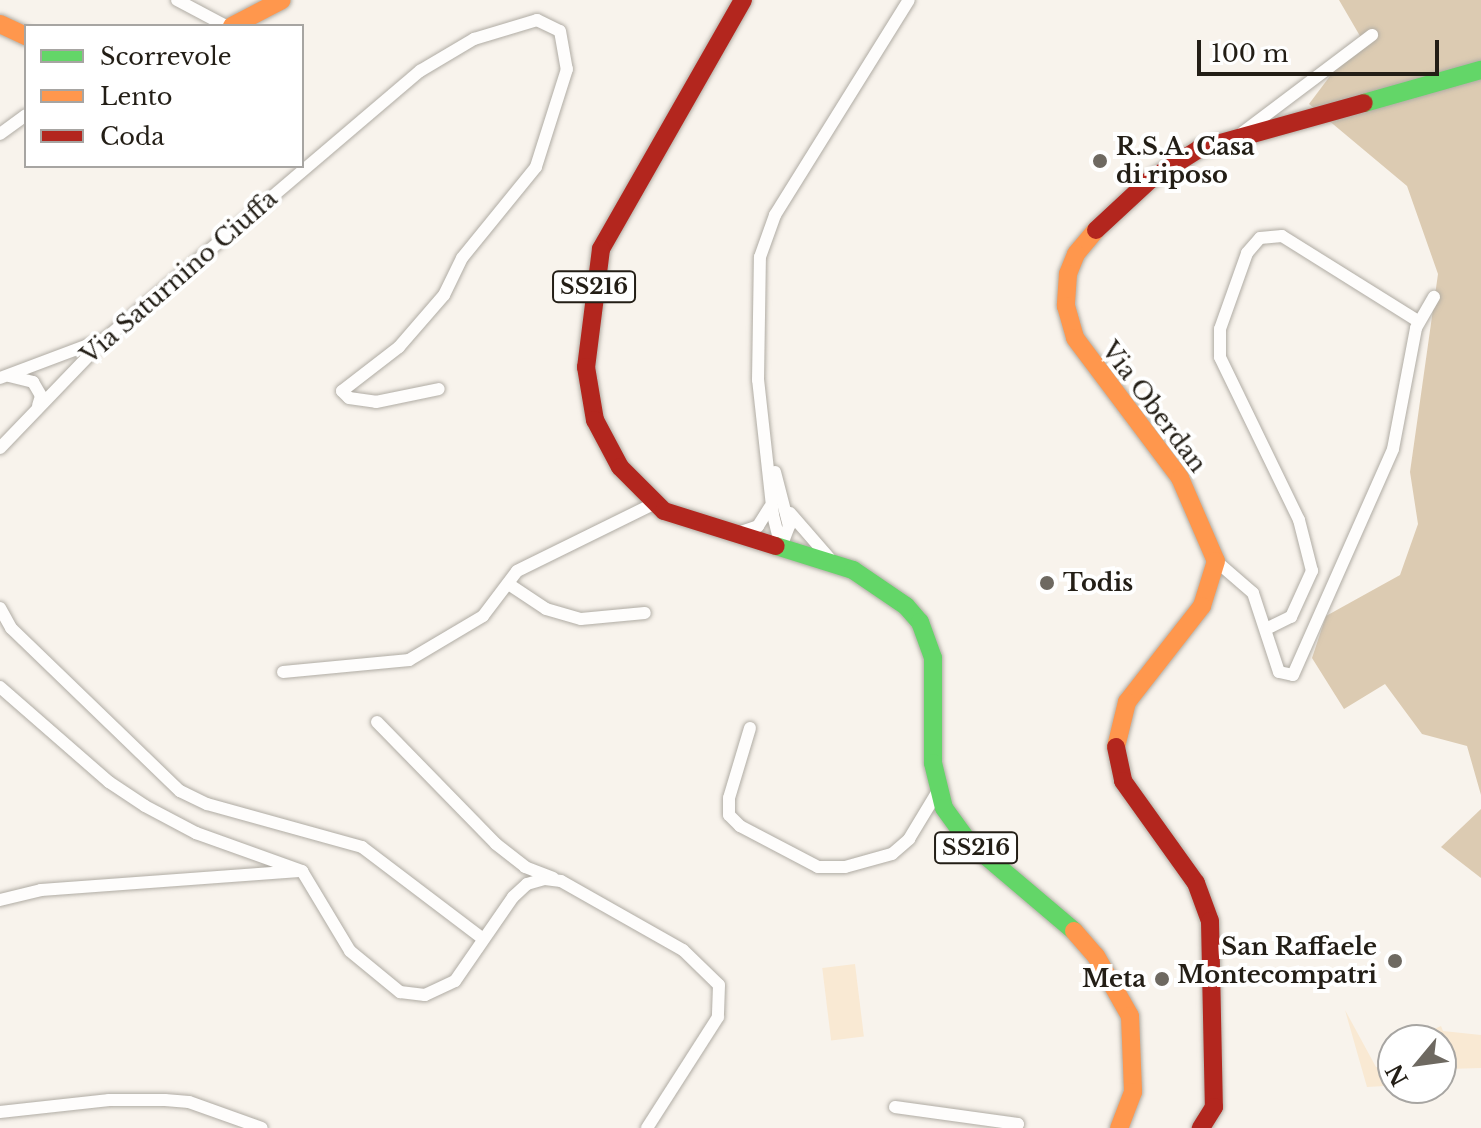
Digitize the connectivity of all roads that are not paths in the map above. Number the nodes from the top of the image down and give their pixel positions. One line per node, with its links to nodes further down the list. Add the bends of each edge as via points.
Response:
1 (177, 0): 6 (street)
2 (282, 0): 7 (main road)
3 (743, 0): 23 (main road, SS216, via 611,225 595,278 587,390 611,453)
4 (909, 0): 21 (street, via 767,233 757,275 758,380)
5 (0, 24): 8 (main road)
6 (225, 24)
7 (233, 24)
8 (24, 35)
9 (1372, 35): 12 (street)
10 (1481, 70): 12 (main road, Via Oberdan, via 1440,86)
11 (24, 116): 13 (street)
12 (1242, 133): 27 (main road, Via Oberdan, via 1199,149 1139,188 1076,254 1066,285 1068,317 1081,349 1180,478)
13 (0, 134)
14 (1434, 297): 15 (street)
15 (1418, 321): 32 (street, via 1393,449 1293,675 1279,672); 32 (street, via 1282,236 1260,238 1247,253 1220,329 1220,357 1299,520 1312,571 1291,617)
16 (105, 339): 17 (street); 18 (street, Via Saturnino Ciuffa, via 420,71 474,39 537,20 560,31 567,69 536,167 462,258 444,295 385,360 342,391 349,398 376,402); 19 (street, Via Saturnino Ciuffa)
17 (3, 377): 19 (street, via 28,378 37,386 41,396)
18 (439, 389)
19 (35, 410): 20 (street, Via Saturnino Ciuffa)
20 (0, 448)
21 (768, 450): 22 (street); 24 (street)
22 (780, 490): 26 (street, via 789,526); 28 (street, via 802,532)
23 (655, 503): 25 (main road, SS216, via 687,521); 29 (street, via 519,570)
24 (771, 504): 25 (street, via 758,526); 26 (street)
25 (735, 534): 26 (main road, SS216)
26 (781, 547): 28 (main road, SS216)
27 (1216, 561): 32 (street, via 1253,593); 50 (main road, via 1202,606 1127,702 1116,748 1123,781 1196,883 1210,921 1214,1107)
28 (835, 564): 37 (main road, SS216, via 906,606 928,639 937,688 933,763)
29 (510, 585): 31 (street, via 546,609 581,619); 33 (street, via 483,616 409,660)
30 (0, 608): 41 (street, via 11,628 180,791 207,804 362,847)
31 (645, 613)
32 (1266, 629)
33 (283, 672)
34 (0, 687): 38 (street, via 109,782 145,806 196,833)
35 (377, 722): 39 (street, via 496,844 525,867)
36 (750, 728): 37 (street, via 729,815 818,867 845,867 892,854 909,839)
37 (938, 791): 49 (main road, SS216, via 968,841 1077,933 1115,986 1130,1016 1135,1058 1133,1092)
38 (302, 871): 40 (street, via 41,890); 41 (street, via 350,951 400,992 425,995 446,987 470,964)
39 (561, 881): 41 (street, via 527,884); 44 (street, via 683,950 719,985 712,1034)
40 (0, 900)
41 (482, 938)
42 (895, 1107): 48 (street, via 1018,1124)
43 (0, 1112): 45 (street, via 165,1100 189,1102)
44 (658, 1114): 46 (street); 47 (street)
45 (262, 1128)
46 (647, 1128)
47 (654, 1128)
48 (1016, 1128)
49 (1119, 1128)
50 (1201, 1128)

